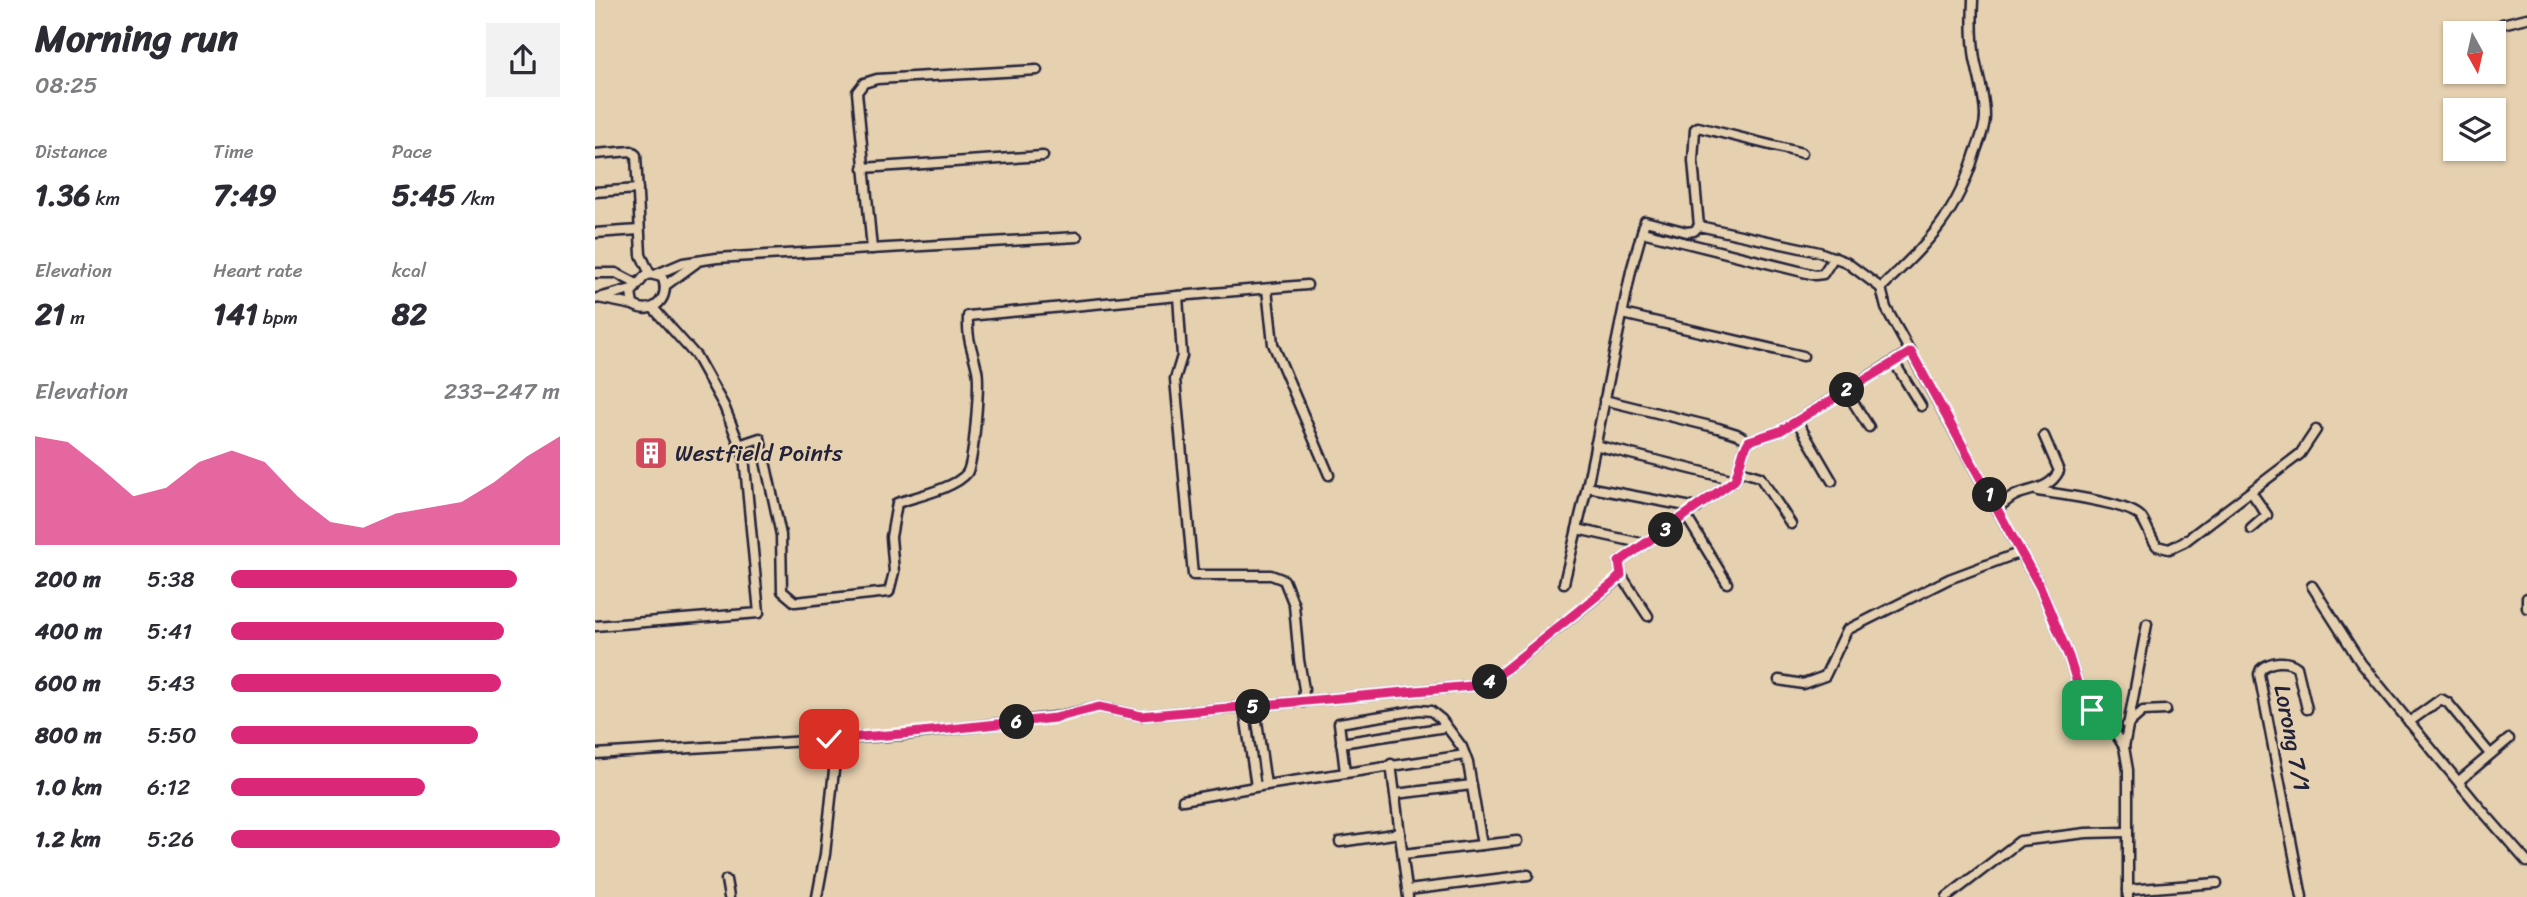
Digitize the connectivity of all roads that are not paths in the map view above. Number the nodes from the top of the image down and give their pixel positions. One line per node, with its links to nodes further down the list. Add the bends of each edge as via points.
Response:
1 (1973, 0): 24 (street, via 1972,35 1985,121 1974,158 1950,214)
2 (2527, 19): 3 (street)
3 (2506, 23)
4 (1037, 70): 8 (street, via 864,83 857,92)
5 (1802, 153): 11 (street, via 1698,127 1693,135 1693,161)
6 (595, 154): 9 (street, via 635,153)
7 (1042, 156): 8 (street)
8 (863, 169): 16 (street)
9 (638, 189): 10 (street); 12 (street)
10 (595, 192)
11 (1699, 226): 13 (street, via 1688,232 1645,221); 17 (street)
12 (639, 230): 14 (street); 20 (street, via 641,255)
13 (1642, 232): 17 (street, via 1815,275 1823,274); 30 (street)
14 (595, 233)
15 (1077, 237): 16 (street)
16 (871, 250): 18 (street)
17 (1833, 257): 24 (street)
18 (699, 261): 20 (street); 21 (street)
19 (595, 273): 23 (street, via 616,273)
20 (653, 274): 21 (street, via 662,277); 23 (street)
21 (666, 285): 29 (street)
22 (1307, 285): 25 (street)
23 (636, 286): 27 (street); 28 (street, via 631,293)
24 (1881, 288): 31 (street, via 1886,308)
25 (1267, 289): 26 (street); 45 (street, via 1273,344)
26 (1178, 296): 43 (street, via 968,316 977,370 972,455 966,474 949,485 897,503 889,592 795,602 782,592 781,535 760,438); 69 (street, via 1182,356 1175,379 1193,575 1262,574 1284,580 1294,605)
27 (596, 299): 28 (street)
28 (633, 305): 29 (street)
29 (654, 309): 43 (street, via 696,356)
30 (1623, 314): 32 (street); 35 (street)
31 (1911, 352): 33 (street); 52 (street)
32 (1803, 356)
33 (1894, 362): 34 (street); 36 (street)
34 (1846, 391): 37 (street); 38 (street)
35 (1604, 400): 41 (street, via 1718,428); 42 (street)
36 (1921, 407)
37 (1797, 421): 41 (street); 47 (street)
38 (1869, 428)
39 (2316, 430): 50 (street, via 2300,454)
40 (2044, 436): 49 (street, via 2059,471)
41 (1749, 441): 44 (street)
42 (1595, 444): 46 (street); 48 (street)
43 (739, 445): 67 (street, via 744,456 759,613)
44 (1740, 471): 46 (street); 54 (street, via 1761,477)
45 (1329, 475)
46 (1735, 480): 51 (street)
47 (1832, 481)
48 (1587, 487): 51 (street); 55 (street)
49 (2038, 491): 50 (street, via 2134,512 2157,546 2169,548 2184,542); 52 (street, via 2013,496)
50 (2251, 492): 56 (street, via 2267,515)
51 (1697, 508): 53 (street)
52 (1997, 509): 58 (street)
53 (1686, 516): 57 (street); 61 (street)
54 (1791, 524)
55 (1577, 529): 57 (street); 60 (street)
56 (2251, 529)
57 (1646, 544): 59 (street, via 1619,562)
58 (2021, 552): 68 (street, via 1949,579 1847,630 1825,676 1803,684); 79 (street, via 2042,590 2080,692)
59 (1621, 575): 65 (street); 69 (street, via 1482,685)
60 (1564, 583)
61 (1727, 583)
62 (2312, 586): 74 (street, via 2351,648)
63 (2527, 598): 64 (street)
64 (2527, 608)
65 (1648, 616)
66 (2147, 624): 75 (street)
67 (595, 626)
68 (1779, 680)
69 (1303, 702): 70 (street)
70 (1255, 707): 71 (street); 87 (street)
71 (1244, 708): 80 (street, via 1141,716 1099,707 1055,718 902,734); 89 (street)
72 (2307, 709): 107 (street, Lorong 7/1, via 2294,664 2270,663 2261,669)
73 (2166, 710): 75 (street, via 2143,711)
74 (2409, 722): 82 (street, via 2441,699); 86 (street)
75 (2127, 724): 79 (street)
76 (1446, 727): 78 (street); 78 (street, via 1431,711 1419,710 1341,722); 81 (street)
77 (2509, 739): 82 (street)
78 (1341, 743): 85 (street)
79 (2124, 747): 92 (street)
80 (595, 754)
81 (1465, 754): 84 (street); 88 (street)
82 (2490, 754): 86 (street)
83 (835, 761): 105 (street)
84 (1391, 764): 85 (street); 90 (street)
85 (1345, 772): 87 (street)
86 (2459, 782): 98 (street)
87 (1266, 785): 89 (street)
88 (1472, 785): 90 (street); 96 (street)
89 (1256, 786): 91 (street)
90 (1395, 794): 93 (street)
91 (1183, 800)
92 (2127, 832): 103 (street); 106 (street, via 2020,841)
93 (1400, 833): 95 (street); 97 (street)
94 (1517, 841): 96 (street)
95 (1340, 842)
96 (1482, 845): 97 (street)
97 (1403, 854): 102 (street)
98 (2527, 862)
99 (1528, 875): 102 (street)
100 (726, 880): 104 (street)
101 (2217, 883): 103 (street)
102 (1408, 893)
103 (2128, 894)
104 (729, 897)
105 (817, 897)
106 (1947, 897)
107 (2302, 897)

